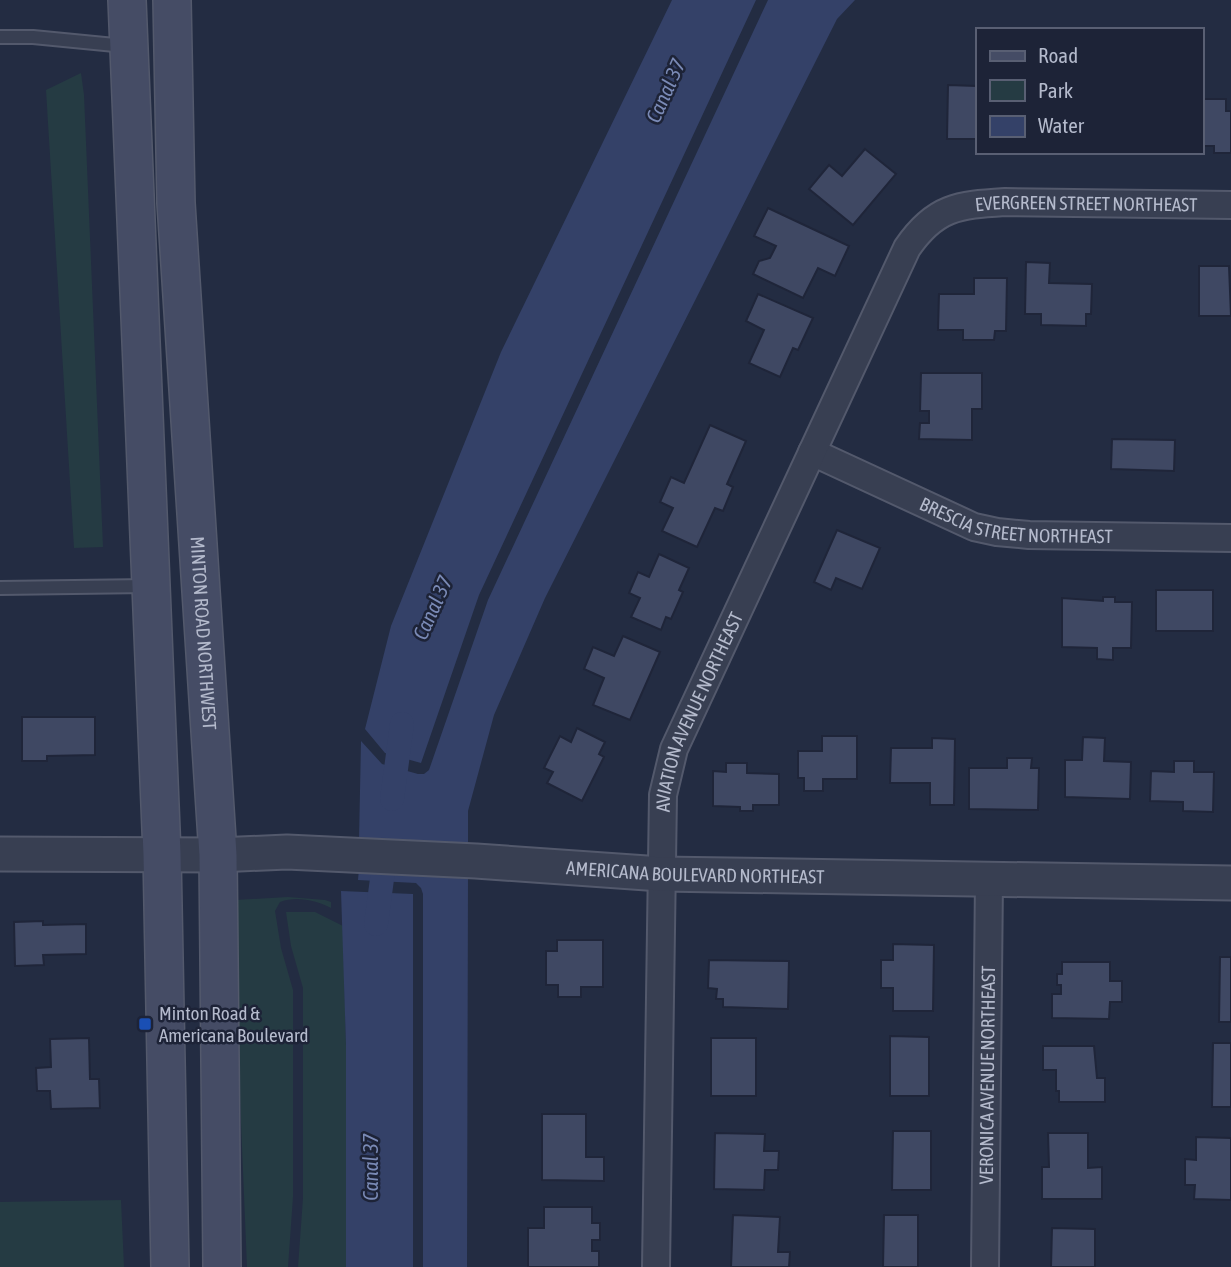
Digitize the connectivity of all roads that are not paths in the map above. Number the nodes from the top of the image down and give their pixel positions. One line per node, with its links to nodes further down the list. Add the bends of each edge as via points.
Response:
1 (127, 0): 4 (main road)
2 (172, 0): 13 (main road, MINTON ROAD NORTHWEST, via 176,203)
3 (0, 37): 4 (lane)
4 (131, 46): 9 (main road)
5 (1231, 205): 6 (street, EVERGREEN STREET NORTHEAST, via 1005,202)
6 (943, 212): 7 (street, AVIATION AVENUE NORTHEAST, via 921,228 907,248)
7 (812, 452): 8 (street, BRESCIA STREET NORTHEAST, via 974,527 997,532); 14 (street, AVIATION AVENUE NORTHEAST, via 674,749 663,795)
8 (1231, 538)
9 (152, 586): 10 (lane); 12 (main road)
10 (0, 588)
11 (0, 854): 12 (street, AMERICANA BOULEVARD NORTHEAST)
12 (162, 854): 13 (street, AMERICANA BOULEVARD NORTHEAST); 17 (main road)
13 (218, 855): 14 (street, AMERICANA BOULEVARD NORTHEAST, via 287,852); 18 (main road, MINTON ROAD NORTHWEST)
14 (661, 874): 15 (street, AMERICANA BOULEVARD NORTHEAST); 19 (street, AVIATION AVENUE NORTHEAST)
15 (989, 880): 16 (street, AMERICANA BOULEVARD NORTHEAST); 20 (street, VERONICA AVENUE NORTHEAST)
16 (1231, 883)
17 (170, 1267)
18 (222, 1267)
19 (656, 1267)
20 (985, 1267)

